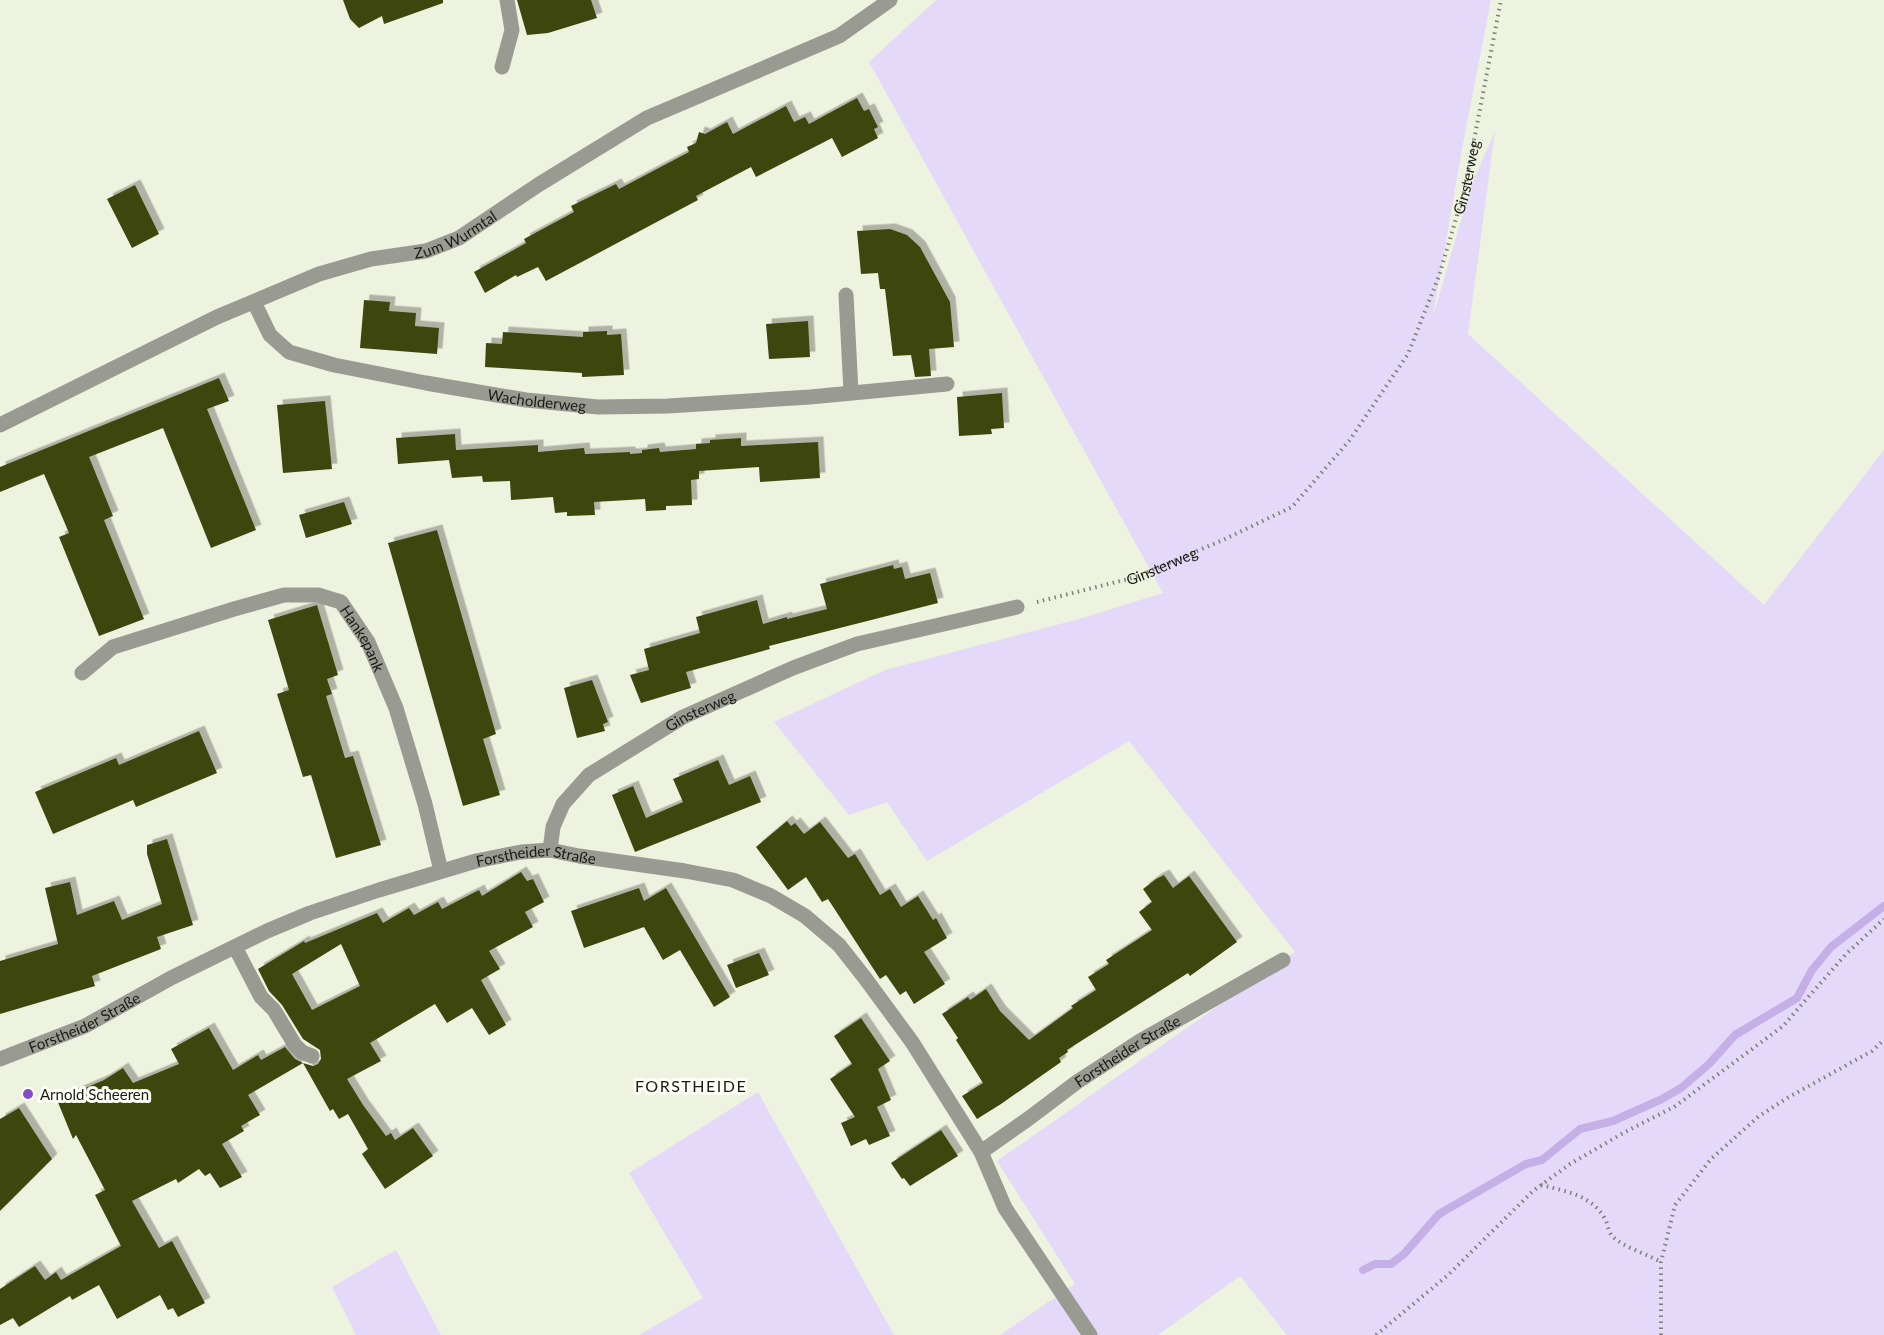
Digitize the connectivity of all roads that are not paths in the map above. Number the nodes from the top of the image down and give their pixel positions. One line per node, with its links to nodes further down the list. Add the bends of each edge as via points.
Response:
1 (507, 0): 3 (street, via 512,30)
2 (890, 0): 5 (street, Zum Wurmtal, via 839,36 647,118 538,184 459,238 426,250 371,259 319,274)
3 (502, 66)
4 (846, 295): 7 (street)
5 (254, 302): 7 (street, Wacholderweg, via 270,335 290,352 334,365 526,400 598,407 668,406); 8 (street, Zum Wurmtal, via 216,317)
6 (946, 384): 7 (street, Wacholderweg)
7 (851, 392)
8 (0, 425)
9 (1017, 607): 11 (street, Ginsterweg, via 856,644 683,717 589,775 563,804 553,827)
10 (82, 673): 12 (street, Hankepank, via 113,647 284,595 318,595 341,602 368,642 396,708)
11 (550, 850): 12 (street, Forstheider Straße, via 521,852); 17 (street, Forstheider Straße, via 733,880 805,916 839,945 888,1009)
12 (441, 871): 13 (street, Forstheider Straße, via 310,913)
13 (235, 947): 15 (street, via 261,997 274,1010 295,1045); 16 (street, Forstheider Straße, via 85,1026)
14 (1283, 960): 17 (street, Forstheider Straße, via 1140,1041)
15 (312, 1056)
16 (0, 1059)
17 (981, 1152): 18 (street, Forstheider Straße, via 1005,1208)
18 (1090, 1335)

